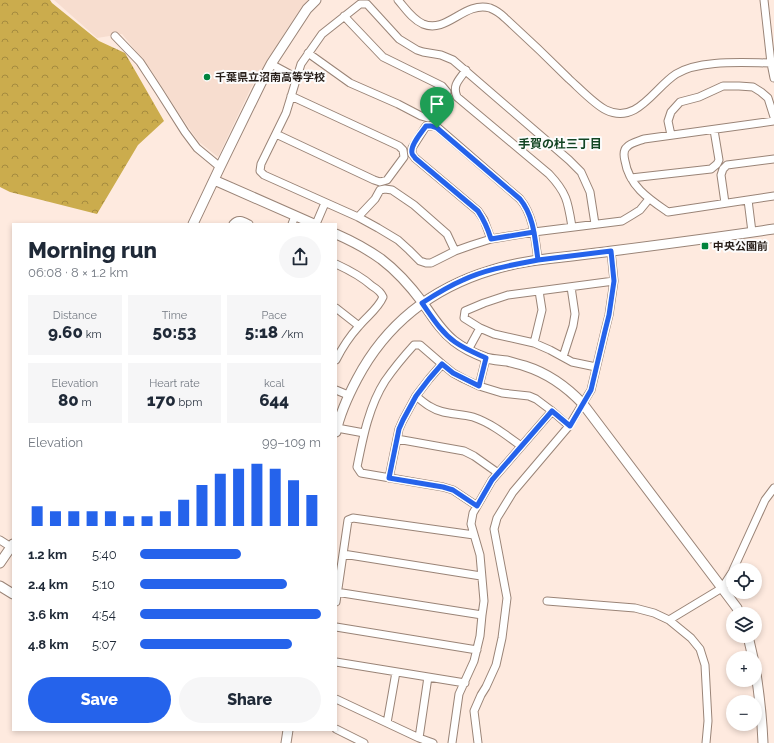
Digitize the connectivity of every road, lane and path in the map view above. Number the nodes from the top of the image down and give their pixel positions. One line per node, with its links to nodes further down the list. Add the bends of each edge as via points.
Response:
1 (316, 0): 8 (street, via 307,9)
2 (398, 0): 7 (street, via 419,22 433,26 445,23 470,9 490,8 505,18 599,106 620,114 636,109 671,78 685,70 706,64)
3 (764, 0): 7 (street)
4 (344, 16): 6 (street, via 322,34); 6 (street, via 383,57 442,86 447,92 446,98 434,116 421,116 350,83); 9 (street, via 360,4 368,4 399,39 417,50 453,60)
5 (115, 36): 19 (street, via 140,62 184,132 197,148)
6 (308, 53): 10 (street)
7 (773, 63): 11 (street)
8 (271, 64): 10 (street); 19 (street)
9 (466, 70): 34 (street, via 581,172 590,192); 35 (street, via 455,86 457,97 559,185 569,207)
10 (296, 78): 12 (street)
11 (774, 78)
12 (291, 96): 16 (street); 16 (street, via 399,146 404,157 387,180 380,182)
13 (774, 117): 17 (street, via 768,98 753,87 724,86 680,102 671,112 668,121)
14 (774, 121): 15 (street)
15 (714, 130): 17 (street); 20 (street, via 719,160 711,169)
16 (276, 134): 25 (street, via 260,171)
17 (671, 135): 20 (street, via 628,145 624,156)
18 (774, 159): 26 (street, via 727,165 721,176)
19 (220, 167): 21 (street)
20 (630, 178): 23 (street)
21 (214, 180): 28 (street); 29 (street)
22 (774, 196): 24 (street)
23 (649, 199): 26 (street, via 668,212); 34 (street, via 640,210 622,221)
24 (748, 200): 26 (street); 38 (street)
25 (325, 203): 27 (street); 33 (street)
26 (725, 203)
27 (358, 217): 41 (street, via 398,240 420,261 431,263); 41 (street, via 380,190 392,190 414,205 447,234)
28 (294, 220): 32 (street)
29 (193, 223)
30 (234, 223): 31 (street, via 241,220)
31 (247, 223)
32 (310, 223)
33 (315, 223)
34 (596, 224): 35 (street)
35 (572, 227): 37 (street)
36 (774, 229): 38 (street)
37 (534, 232): 40 (street); 40 (street, via 530,216 520,199 437,128 426,126 414,143 412,154 478,211); 43 (street)
38 (752, 232): 42 (street)
39 (337, 234): 48 (street, via 381,259 399,274)
40 (491, 239): 41 (street)
41 (455, 251)
42 (611, 251): 43 (street); 45 (street)
43 (538, 260): 48 (street, via 514,264 464,279)
44 (337, 264): 50 (street, via 363,278 383,297)
45 (614, 281): 46 (street); 58 (street, via 609,315)
46 (571, 287): 47 (street); 55 (street, via 575,314)
47 (539, 291): 51 (street, via 508,295 465,311 464,318); 52 (street, via 542,310)
48 (422, 303): 54 (street, via 442,330); 61 (street, via 406,315 377,347)
49 (337, 309): 50 (street)
50 (359, 326): 53 (street)
51 (480, 328): 52 (street, via 494,334); 54 (street)
52 (534, 343): 55 (street)
53 (339, 349)
54 (468, 350): 56 (street)
55 (563, 357): 58 (street, via 572,362)
56 (486, 358): 59 (street); 63 (street, via 526,366 542,373 560,383)
57 (442, 364): 59 (street, via 453,373); 62 (street); 68 (street, via 420,345 414,345 384,383)
58 (596, 367): 63 (street, via 591,390)
59 (479, 386): 64 (street, via 502,393 529,396)
60 (337, 390): 61 (street)
61 (348, 396): 66 (street)
62 (416, 396): 69 (street, via 399,429); 70 (street, via 439,411 486,422)
63 (583, 404): 65 (street); 84 (street)
64 (552, 411): 65 (street); 70 (street)
65 (570, 426): 107 (street, via 513,492 497,518 494,529 506,598 496,665 474,711)
66 (337, 427)
67 (337, 430): 68 (street)
68 (364, 433): 72 (street, via 357,466 359,470 361,473)
69 (397, 439): 71 (street, via 464,451); 72 (street)
70 (521, 446): 71 (street)
71 (498, 473): 74 (street)
72 (389, 478): 74 (street, via 453,490)
73 (774, 488): 80 (street, via 765,500)
74 (477, 506): 75 (street, via 471,524)
75 (474, 535): 78 (street, via 353,518 348,520); 81 (street, via 480,555)
76 (0, 540): 77 (street)
77 (12, 546): 79 (street)
78 (344, 554): 81 (street); 85 (street)
79 (0, 563)
80 (736, 563)
81 (481, 576): 89 (street, via 484,601)
82 (726, 581): 84 (street)
83 (0, 586): 86 (street)
84 (722, 588): 88 (street); 90 (street)
85 (337, 592): 89 (street)
86 (12, 593)
87 (547, 601): 90 (street, via 635,608)
88 (736, 607)
89 (482, 615): 92 (street)
90 (669, 620): 108 (street, via 691,638 702,654 708,720)
91 (337, 627): 92 (street)
92 (477, 650): 96 (street)
93 (337, 662): 94 (street)
94 (396, 672): 95 (street); 99 (street)
95 (428, 677): 96 (street); 102 (street)
96 (465, 683): 106 (street, via 459,694)
97 (758, 687): 109 (street)
98 (337, 699): 99 (street)
99 (387, 723): 102 (street)
100 (337, 730): 104 (street)
101 (288, 731): 103 (street)
102 (419, 738): 105 (street)
103 (286, 743)
104 (364, 743)
105 (433, 743)
106 (452, 743)
107 (478, 743)
108 (706, 743)
109 (763, 743)

